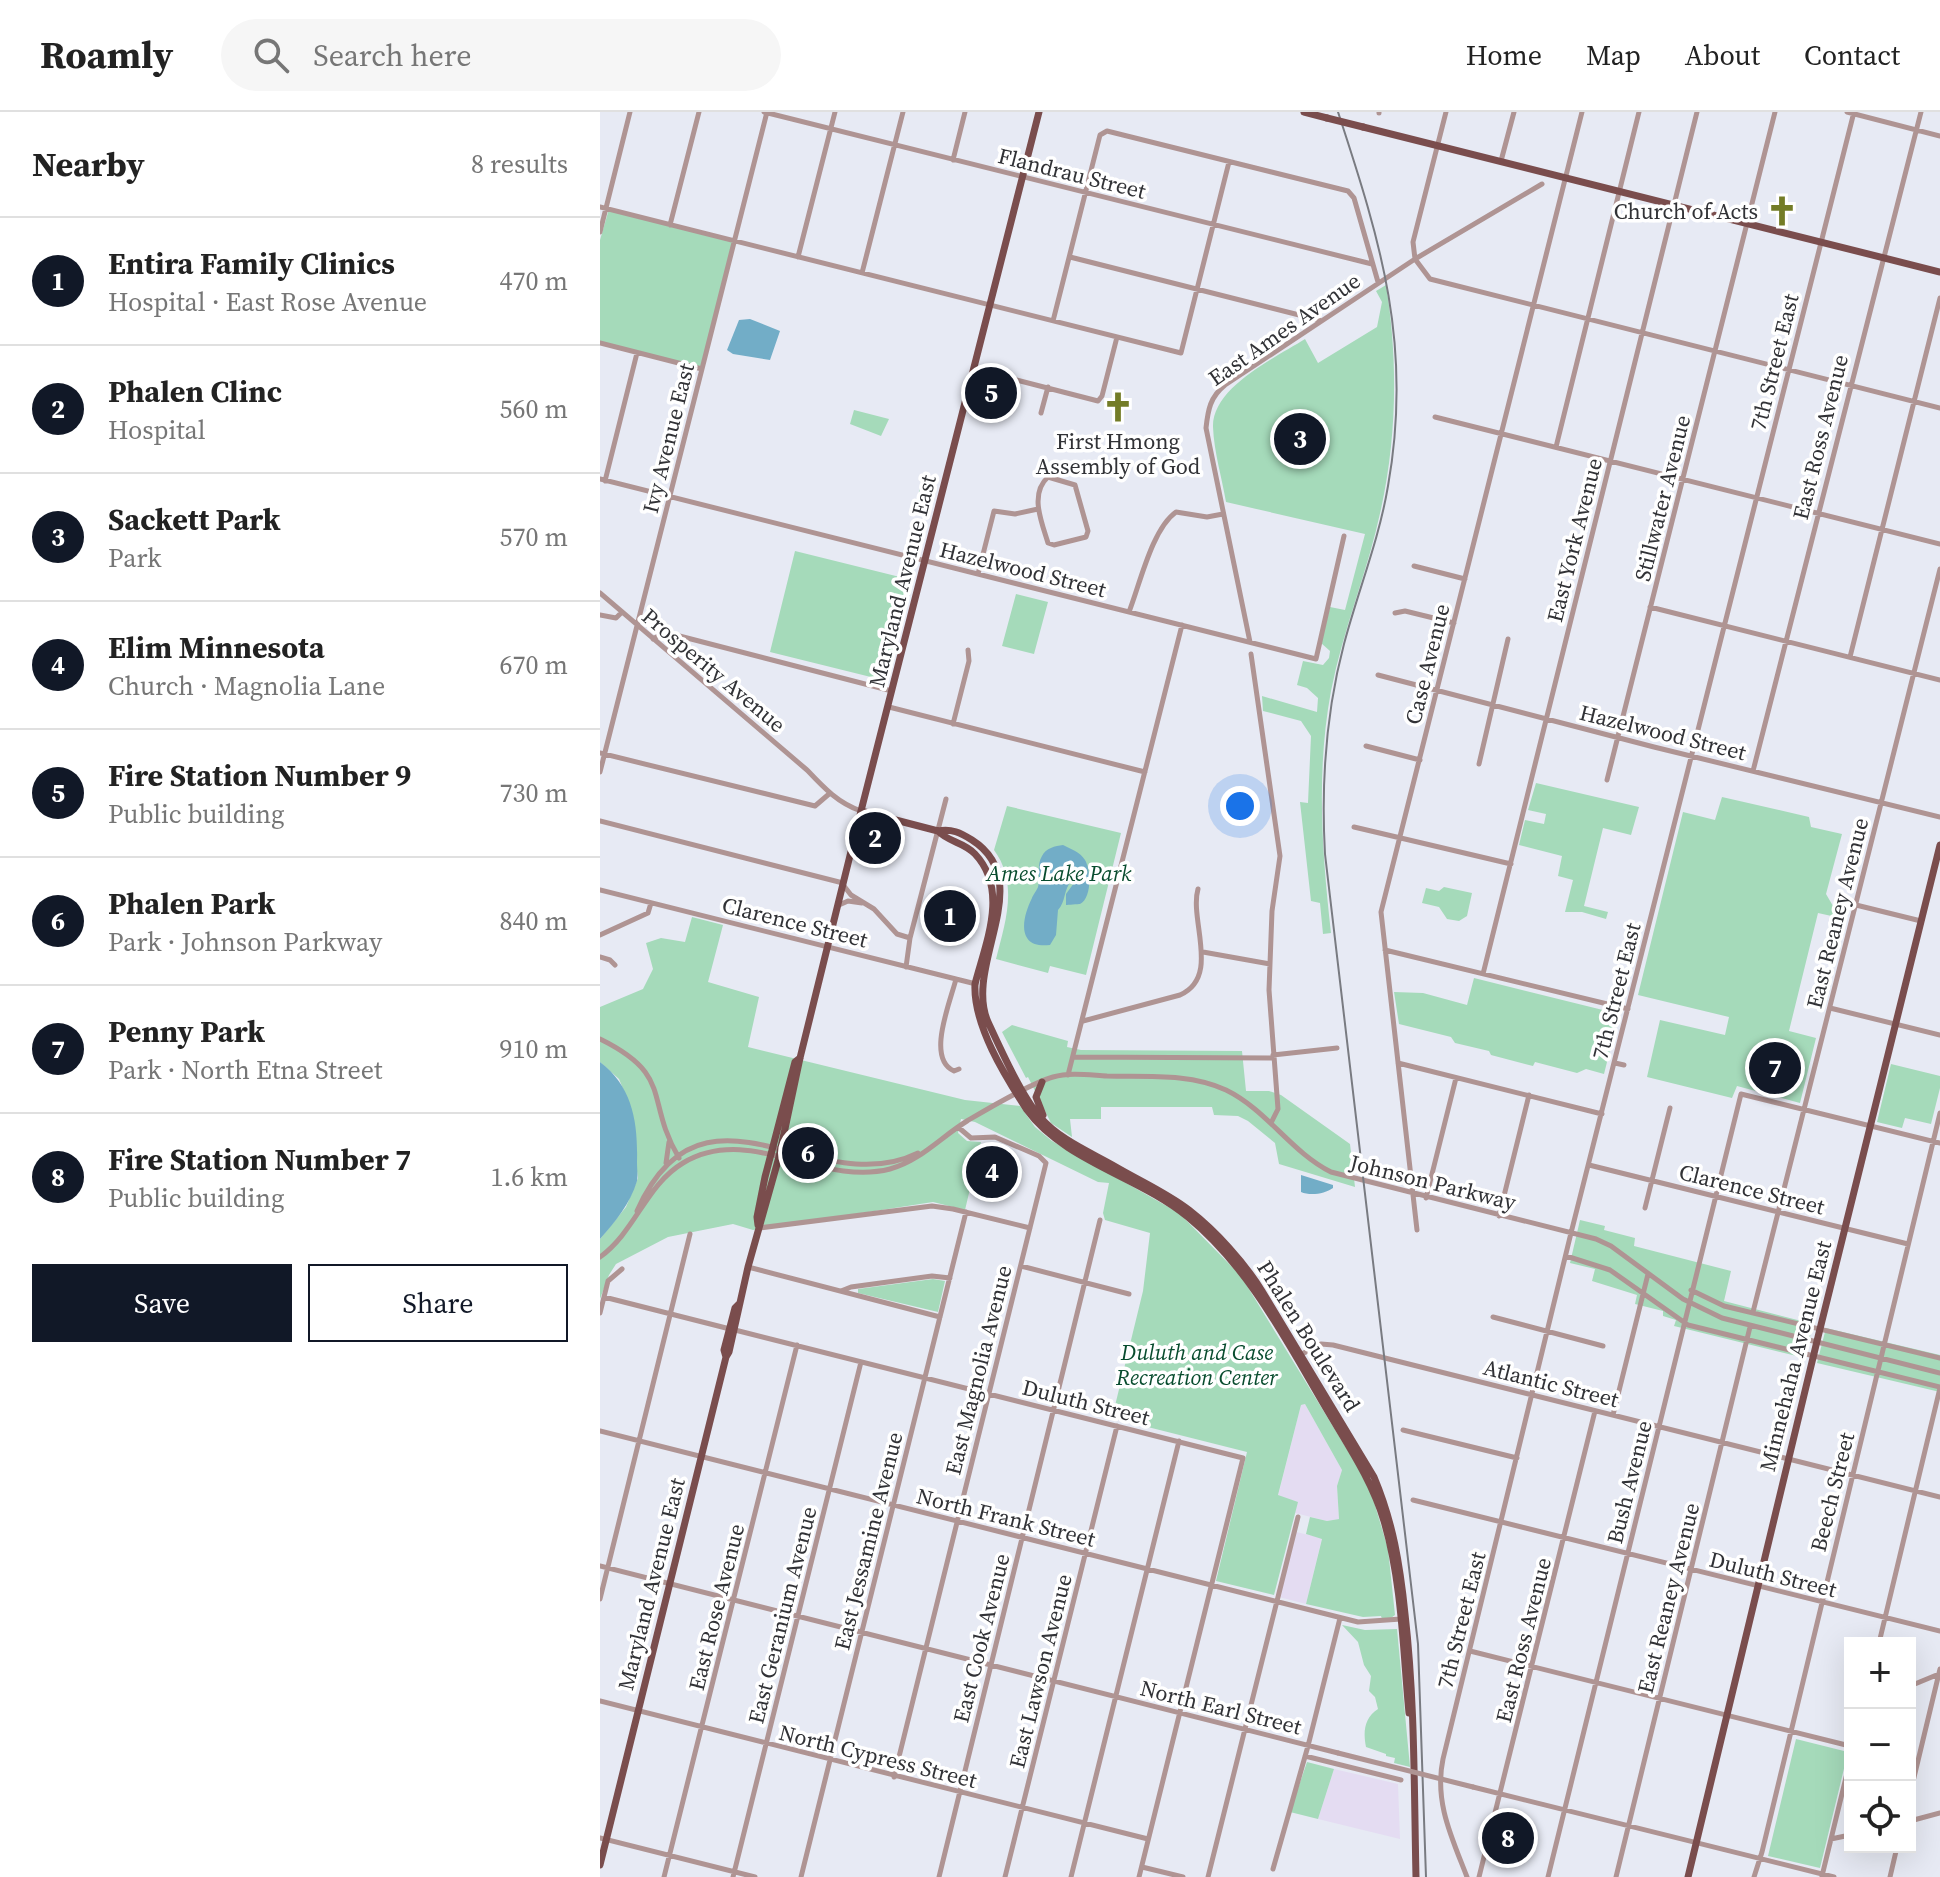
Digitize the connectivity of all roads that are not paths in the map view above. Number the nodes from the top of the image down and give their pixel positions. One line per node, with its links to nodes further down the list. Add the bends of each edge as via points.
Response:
1 (630, 112): 31 (street)
2 (699, 112): 33 (street)
3 (766, 112): 17 (street, Flandrau Street); 36 (street, Ivy Avenue East)
4 (835, 112): 17 (street)
5 (903, 112): 20 (street)
6 (965, 112): 22 (street)
7 (1039, 112): 26 (main road, Maryland Avenue East)
8 (1304, 112): 21 (main road, bridge)
9 (1446, 112): 21 (street)
10 (1514, 112): 23 (street)
11 (1582, 112): 25 (street, Case Avenue)
12 (1639, 112): 28 (street)
13 (1697, 112): 30 (street, East York Avenue)
14 (1775, 112): 32 (street, Stillwater Avenue)
15 (1921, 112): 18 (street, East Ross Avenue)
16 (1851, 113): 18 (street); 37 (street, 7th Street East)
17 (830, 129): 20 (street, Flandrau Street); 38 (street)
18 (1917, 130): 19 (street); 40 (street, East Ross Avenue)
19 (1940, 136)
20 (895, 145): 22 (street, Flandrau Street); 44 (street)
21 (1438, 146): 23 (main road); 41 (street, via 1413,242)
22 (953, 160): 26 (street, Flandrau Street)
23 (1501, 161): 25 (main road)
24 (1229, 162): 29 (street, via 1103,132); 34 (street); 42 (street, via 1348,191)
25 (1565, 177): 28 (main road); 49 (street, Case Avenue)
26 (1022, 178): 29 (street, Flandrau Street); 48 (main road, Maryland Avenue East)
27 (1542, 184): 41 (street, East Ames Avenue)
28 (1620, 191): 30 (main road); 50 (street)
29 (1086, 193): 34 (street, Flandrau Street); 39 (street)
30 (1674, 205): 32 (main road); 53 (street, East York Avenue)
31 (603, 208): 33 (street); 35 (street)
32 (1747, 223): 37 (main road); 56 (street, Stillwater Avenue)
33 (670, 225): 36 (street)
34 (1214, 225): 42 (street, Flandrau Street); 46 (street)
35 (600, 232)
36 (734, 241): 38 (street); 58 (street, Ivy Avenue East)
37 (1820, 242): 40 (main road); 60 (street, 7th Street East)
38 (798, 257): 44 (street)
39 (1070, 257): 46 (street); 52 (street)
40 (1884, 257): 43 (main road); 61 (street, East Ross Avenue)
41 (1415, 259): 45 (street, East Ames Avenue); 49 (street, via 1430,279)
42 (1372, 264): 45 (street)
43 (1940, 272)
44 (862, 273): 48 (street)
45 (1378, 282): 51 (street, East Ames Avenue)
46 (1197, 289): 51 (street); 54 (street, via 1181,353)
47 (1940, 298): 63 (street)
48 (990, 305): 52 (street); 59 (main road, Maryland Avenue East)
49 (1534, 305): 50 (street); 67 (street, Case Avenue)
50 (1588, 319): 53 (street); 68 (street)
51 (1320, 320): 76 (street, East Ames Avenue, via 1225,385 1211,401 1206,428)
52 (1053, 321): 54 (street)
53 (1642, 332): 56 (street); 69 (street, East York Avenue)
54 (1117, 337): 62 (street, via 1100,400)
55 (600, 343): 57 (street)
56 (1716, 351): 60 (street); 70 (street, Stillwater Avenue)
57 (637, 353): 58 (street); 71 (street)
58 (702, 369): 72 (street, Ivy Avenue East)
59 (974, 369): 62 (street); 80 (main road, Maryland Avenue East)
60 (1789, 370): 61 (street); 73 (street, 7th Street East)
61 (1850, 385): 63 (street); 75 (street, East Ross Avenue)
62 (1048, 387): 65 (street)
63 (1914, 402): 64 (street); 77 (street)
64 (1940, 408)
65 (1041, 413)
66 (1435, 417): 67 (street)
67 (1502, 433): 68 (street); 84 (street, Case Avenue)
68 (1556, 447): 69 (street)
69 (1611, 461): 70 (street); 109 (street, East York Avenue)
70 (1683, 479): 73 (street); 86 (street, Stillwater Avenue)
71 (602, 480): 72 (street, Hazelwood Street)
72 (670, 497): 80 (street, Hazelwood Street); 93 (street, Ivy Avenue East)
73 (1757, 498): 75 (street); 94 (street, 7th Street East)
74 (1038, 509): 74 (street, via 1050,545 1088,535 1073,484 1044,479); 83 (street, via 994,511)
75 (1818, 513): 77 (street); 97 (street, East Ross Avenue)
76 (1223, 514): 88 (street, via 1176,512 1165,520); 98 (street, East Ames Avenue)
77 (1882, 529): 79 (street); 101 (street)
78 (1344, 536): 98 (street, Hazelwood Street, via 1316,659)
79 (1940, 544)
80 (926, 561): 83 (street, Hazelwood Street); 106 (main road, Maryland Avenue East)
81 (1414, 566): 84 (street)
82 (1940, 569): 102 (street, East Reaney Avenue)
83 (978, 574): 88 (street, Hazelwood Street)
84 (1465, 579): 91 (street, Case Avenue)
85 (600, 593): 87 (street, Prosperity Avenue)
86 (1650, 607): 94 (street); 111 (street, Stillwater Avenue)
87 (622, 612): 90 (street, via 616,618); 93 (street, Prosperity Avenue)
88 (1129, 612): 92 (street, Hazelwood Street)
89 (1395, 613): 91 (street, via 1402,610)
90 (600, 615)
91 (1454, 623): 105 (street, Case Avenue)
92 (1182, 625): 98 (street, Hazelwood Street); 119 (street)
93 (636, 626): 95 (street, Prosperity Avenue); 113 (street, Ivy Avenue East)
94 (1724, 626): 97 (street); 114 (street, 7th Street East)
95 (653, 639): 106 (street, via 664,632); 121 (street, Prosperity Avenue)
96 (1508, 639): 107 (street)
97 (1785, 641): 101 (street); 117 (street, East Ross Avenue)
98 (1250, 642)
99 (968, 650): 110 (street)
100 (1251, 654): 146 (street, via 1280,856)
101 (1850, 657): 102 (street)
102 (1914, 674): 104 (street); 123 (street, East Reaney Avenue)
103 (1378, 675): 105 (street, Hazelwood Street)
104 (1940, 680)
105 (1437, 690): 107 (street, Hazelwood Street); 115 (street, Case Avenue)
106 (893, 691): 108 (main road, Maryland Avenue East)
107 (1492, 704): 109 (street, Hazelwood Street); 116 (street)
108 (889, 707): 110 (street); 124 (main road, Maryland Avenue East)
109 (1547, 718): 111 (street, Hazelwood Street); 131 (street, East York Avenue)
110 (953, 724): 119 (street)
111 (1618, 737): 114 (street, Hazelwood Street); 120 (street, Stillwater Avenue)
112 (1366, 746): 115 (street)
113 (602, 753): 118 (street, Ivy Avenue East); 121 (street, via 815,806)
114 (1691, 756): 117 (street, Hazelwood Street); 153 (street, 7th Street East)
115 (1420, 760): 129 (street, Case Avenue)
116 (1479, 764)
117 (1753, 771): 123 (street, Hazelwood Street)
118 (600, 772)
119 (1145, 772): 154 (street)
120 (1607, 780)
121 (829, 794): 124 (street, Prosperity Avenue)
122 (946, 799): 128 (street)
123 (1881, 803): 125 (street, Hazelwood Street); 138 (street, East Reaney Avenue)
124 (861, 811): 128 (main road, Phalen Boulevard); 132 (main road, Maryland Avenue East)
125 (1940, 817)
126 (600, 821): 132 (street)
127 (1354, 827): 129 (street)
128 (938, 831): 141 (street); 151 (main road, Phalen Boulevard, via 973,852 994,891)
129 (1400, 837): 131 (street); 143 (street, Case Avenue, via 1381,912)
130 (1940, 845): 139 (main road, Minnehaha Avenue East)
131 (1511, 864): 149 (street, East York Avenue)
132 (844, 884): 135 (street); 137 (main road, Maryland Avenue East)
133 (1198, 889): 144 (street, via 1194,902)
134 (600, 890): 136 (street, Clarence Street)
135 (863, 902): 137 (street); 141 (street, via 897,934)
136 (651, 903): 140 (street, via 648,913); 142 (street, Clarence Street)
137 (839, 905): 142 (main road, Maryland Avenue East)
138 (1856, 905): 139 (street); 152 (street, East Reaney Avenue)
139 (1921, 921): 155 (main road, Minnehaha Avenue East)
140 (600, 935)
141 (910, 938): 148 (street)
142 (828, 948): 148 (street, Clarence Street); 180 (main road, Maryland Avenue East)
143 (1385, 950): 149 (street); 161 (street, Case Avenue)
144 (1203, 952): 146 (street); 154 (street, via 1188,991)
145 (600, 957): 147 (street)
146 (1270, 964): 159 (street)
147 (615, 965)
148 (906, 967): 150 (street, Clarence Street)
149 (1483, 974): 153 (street)
150 (956, 979): 151 (street, Clarence Street); 164 (street, via 939,1054 946,1068)
151 (978, 984): 168 (main road, Phalen Boulevard, via 977,1012)
152 (1830, 1008): 155 (street); 171 (street, East Reaney Avenue)
153 (1628, 1009): 162 (street, 7th Street East)
154 (1082, 1022): 160 (street)
155 (1895, 1024): 156 (street); 175 (main road, Minnehaha Avenue East)
156 (1940, 1035)
157 (600, 1039): 178 (street, via 646,1071)
158 (1337, 1048): 159 (street)
159 (1274, 1056): 160 (street); 174 (street, via 1278,1109)
160 (1073, 1057): 165 (street)
161 (1398, 1063): 166 (street); 186 (street, Case Avenue)
162 (1615, 1063): 163 (street); 173 (street, 7th Street East)
163 (1624, 1065)
164 (959, 1069)
165 (1068, 1075): 167 (street, Johnson Parkway); 174 (street, Johnson Parkway, via 1206,1083 1242,1099)
166 (1456, 1078): 169 (street); 188 (street)
167 (1042, 1082): 168 (street, Johnson Parkway); 177 (main road, via 1036,1095 1041,1112)
168 (1020, 1093): 176 (street, Johnson Parkway); 177 (main road, Phalen Boulevard); 231 (main road, Phalen Boulevard, via 1035,1121 1058,1140 1190,1218 1244,1275)
169 (1529, 1095): 173 (street); 192 (street)
170 (1670, 1108): 185 (street)
171 (1804, 1110): 175 (street); 187 (street, Bush Avenue, via 1741,1094); 191 (street, East Reaney Avenue)
172 (1940, 1113): 179 (street, Beech Street)
173 (1602, 1114): 183 (street, 7th Street East)
174 (1271, 1123): 186 (street, Johnson Parkway, via 1331,1172)
175 (1870, 1125): 179 (street); 197 (main road, Minnehaha Avenue East)
176 (958, 1127): 180 (street, Johnson Parkway, via 902,1160 864,1166); 196 (street, East Magnolia Avenue, via 968,1137 995,1137 1046,1163)
177 (1063, 1137): 231 (main road, Phalen Boulevard, via 1196,1215 1254,1278)
178 (669, 1141): 181 (street); 184 (street)
179 (1936, 1142): 201 (street, Beech Street)
180 (776, 1152): 181 (street, Johnson Parkway, via 747,1141 722,1141); 182 (street, Johnson Parkway, via 726,1149); 195 (main road, Maryland Avenue East)
181 (678, 1156): 182 (street); 184 (street, Johnson Parkway)
182 (683, 1163): 194 (street, via 661,1181)
183 (1589, 1165): 185 (street, Clarence Street); 199 (street, 7th Street East)
184 (664, 1166): 194 (street)
185 (1651, 1181): 187 (street, Clarence Street); 189 (street)
186 (1413, 1194): 188 (street, Johnson Parkway); 198 (street, Case Avenue)
187 (1714, 1196): 191 (street, Clarence Street); 210 (street, Bush Avenue)
188 (1426, 1198): 192 (street, Johnson Parkway)
189 (1645, 1208)
190 (966, 1212): 195 (street, via 932,1206); 196 (street); 208 (street, East Jessamine Avenue)
191 (1778, 1212): 197 (street, Clarence Street); 216 (street, East Reaney Avenue)
192 (1499, 1216): 199 (street, Johnson Parkway)
193 (1100, 1220): 209 (street, East Cook Avenue)
194 (632, 1223): 203 (street)
195 (758, 1228): 205 (main road, Maryland Avenue East)
196 (1030, 1228): 204 (street, East Magnolia Avenue)
197 (1845, 1229): 201 (street, Clarence Street); 224 (main road, Minnehaha Avenue East)
198 (1417, 1230)
199 (1571, 1233): 202 (street, 7th Street East); 207 (street, Johnson Parkway, via 1611,1246)
200 (690, 1234): 218 (street)
201 (1908, 1244): 229 (street, Beech Street)
202 (1566, 1256): 212 (street, via 1600,1265); 225 (street, 7th Street East)
203 (600, 1257)
204 (1021, 1266): 209 (street); 240 (street, East Magnolia Avenue)
205 (748, 1267): 211 (street); 223 (main road, Maryland Avenue East)
206 (622, 1269): 214 (street, via 608,1281)
207 (1648, 1274): 212 (street); 215 (street, Johnson Parkway)
208 (950, 1278): 211 (street, via 932,1276); 219 (street, East Jessamine Avenue)
209 (1085, 1283): 213 (street); 242 (street, East Cook Avenue)
210 (1691, 1290): 215 (street, Bush Avenue); 216 (street, via 1710,1301)
211 (840, 1291): 219 (street)
212 (1643, 1292): 221 (street); 244 (street)
213 (1129, 1294)
214 (602, 1302): 217 (street); 218 (street, Duluth Street)
215 (1688, 1302): 221 (street, Bush Avenue); 222 (street, Johnson Parkway)
216 (1753, 1312): 224 (street)
217 (600, 1313)
218 (670, 1313): 223 (street, Duluth Street); 249 (street)
219 (940, 1317): 238 (street, East Jessamine Avenue)
220 (1493, 1317): 225 (street)
221 (1684, 1320): 226 (street); 246 (street, Bush Avenue)
222 (1750, 1327): 226 (street, East Reaney Avenue); 227 (street, Johnson Parkway)
223 (732, 1329): 228 (street, Duluth Street); 252 (main road, Maryland Avenue East)
224 (1819, 1329): 227 (main road, Minnehaha Avenue East); 229 (street)
225 (1548, 1331): 230 (street); 241 (street, 7th Street East)
226 (1747, 1340): 232 (street); 251 (street, East Reaney Avenue)
227 (1816, 1343): 232 (main road, Minnehaha Avenue East); 234 (street, Johnson Parkway)
228 (797, 1345): 235 (street, Duluth Street); 255 (street, East Rose Avenue)
229 (1884, 1345): 233 (street); 234 (street, Beech Street)
230 (1603, 1346)
231 (1299, 1356): 241 (street, Atlantic Street, via 1329,1344); 283 (main road, Phalen Boulevard, via 1374,1477 1385,1504 1398,1553)
232 (1813, 1357): 236 (street); 254 (main road, Minnehaha Avenue East)
233 (1940, 1358)
234 (1880, 1359): 236 (street, Beech Street); 237 (street, Johnson Parkway)
235 (861, 1361): 238 (street, Duluth Street); 257 (street, East Geranium Avenue)
236 (1877, 1372): 239 (street); 256 (street, Beech Street)
237 (1940, 1373)
238 (925, 1378): 240 (street, Duluth Street); 261 (street, East Jessamine Avenue)
239 (1940, 1388): 258 (street)
240 (989, 1394): 242 (street, Duluth Street); 263 (street, East Magnolia Avenue)
241 (1533, 1395): 243 (street, Atlantic Street); 253 (street, 7th Street East)
242 (1054, 1410): 245 (street, Duluth Street); 265 (street, East Cook Avenue)
243 (1595, 1411): 244 (street, Atlantic Street); 266 (street, East Ross Avenue)
244 (1613, 1415): 246 (street, Atlantic Street)
245 (1117, 1426): 250 (street, Duluth Street); 267 (street, East Lawson Avenue)
246 (1659, 1427): 251 (street, Atlantic Street); 268 (street, Bush Avenue)
247 (1403, 1430): 253 (street)
248 (600, 1431): 249 (street, North Frank Street)
249 (638, 1440): 252 (street, North Frank Street); 270 (street)
250 (1179, 1441): 271 (street); 274 (street, Duluth Street, via 1243,1458)
251 (1722, 1443): 254 (street, Atlantic Street); 272 (street, East Reaney Avenue)
252 (701, 1456): 255 (street, North Frank Street); 273 (main road, Maryland Avenue East)
253 (1517, 1458): 264 (street, 7th Street East)
254 (1789, 1459): 256 (street, Atlantic Street); 275 (main road, Minnehaha Avenue East)
255 (766, 1472): 257 (street, North Frank Street); 277 (street, East Rose Avenue)
256 (1852, 1475): 258 (street, Atlantic Street); 279 (street, Beech Street)
257 (830, 1488): 261 (street, North Frank Street); 280 (street, East Geranium Avenue)
258 (1916, 1491): 259 (street, Atlantic Street); 282 (street)
259 (1940, 1497)
260 (1413, 1500): 264 (street, Duluth Street)
261 (894, 1505): 263 (street, North Frank Street); 285 (street, East Jessamine Avenue)
262 (1298, 1517): 278 (street)
263 (958, 1521): 265 (street, North Frank Street); 287 (street, East Magnolia Avenue)
264 (1501, 1523): 266 (street, Duluth Street); 288 (street, 7th Street East)
265 (1022, 1537): 267 (street, North Frank Street); 289 (street, East Cook Avenue)
266 (1564, 1539): 268 (street, Duluth Street); 290 (street, East Ross Avenue)
267 (1085, 1553): 271 (street, North Frank Street); 292 (street, East Lawson Avenue)
268 (1628, 1555): 272 (street, Duluth Street); 293 (street, Bush Avenue)
269 (600, 1566): 270 (street, North Earl Street)
270 (608, 1568): 273 (street, North Earl Street); 276 (street)
271 (1147, 1569): 274 (street, North Frank Street); 295 (street)
272 (1692, 1571): 275 (street, Duluth Street); 296 (street, East Reaney Avenue)
273 (670, 1583): 277 (street, North Earl Street); 298 (main road, Maryland Avenue East)
274 (1212, 1585): 278 (street, North Frank Street); 299 (street)
275 (1758, 1588): 279 (street, Duluth Street); 300 (main road, Minnehaha Avenue East)
276 (600, 1599)
277 (734, 1600): 280 (street, North Earl Street); 301 (street, East Rose Avenue)
278 (1276, 1602): 281 (street, North Frank Street); 302 (street)
279 (1821, 1603): 282 (street, Duluth Street); 303 (street, Beech Street)
280 (798, 1615): 285 (street, North Earl Street); 304 (street, East Geranium Avenue)
281 (1340, 1618): 283 (street, North Frank Street, via 1366,1623); 306 (street)
282 (1884, 1618): 284 (street, Duluth Street); 286 (street)
283 (1403, 1619): 343 (main road, Phalen Boulevard, via 1413,1707)
284 (1940, 1631)
285 (862, 1632): 287 (street, North Earl Street); 308 (street, East Jessamine Avenue)
286 (1880, 1637)
287 (926, 1648): 289 (street, North Earl Street); 309 (street, East Magnolia Avenue)
288 (1470, 1651): 290 (street); 344 (street, 7th Street East, via 1440,1771 1441,1809)
289 (991, 1665): 292 (street, North Earl Street); 313 (street, East Cook Avenue)
290 (1532, 1666): 293 (street); 314 (street, East Ross Avenue)
291 (1940, 1672): 294 (street); 312 (street)
292 (1054, 1680): 295 (street, North Earl Street); 315 (street, East Lawson Avenue)
293 (1597, 1683): 296 (street); 316 (street, Bush Avenue)
294 (1916, 1683)
295 (1115, 1696): 299 (street, North Earl Street); 319 (street)
296 (1660, 1699): 300 (street); 320 (street, East Reaney Avenue)
297 (600, 1701): 298 (street, North Cypress Street)
298 (638, 1711): 301 (street, North Cypress Street); 322 (main road, Maryland Avenue East)
299 (1180, 1713): 302 (street, North Earl Street); 323 (street)
300 (1727, 1716): 303 (street); 325 (main road, Minnehaha Avenue East)
301 (702, 1727): 304 (street, North Cypress Street); 327 (street, East Rose Avenue)
302 (1244, 1729): 306 (street, North Earl Street); 342 (street)
303 (1791, 1732): 305 (street); 328 (street, Beech Street)
304 (766, 1744): 308 (street, North Cypress Street); 332 (street, East Geranium Avenue)
305 (1844, 1745)
306 (1308, 1746): 307 (street); 314 (street, North Earl Street, bridge)
307 (1305, 1756): 310 (street); 331 (street)
308 (830, 1761): 309 (street, North Cypress Street); 336 (street, East Jessamine Avenue)
309 (894, 1777): 313 (street, North Cypress Street)
310 (1401, 1780)
311 (1845, 1781): 324 (street)
312 (1913, 1781)
313 (959, 1793): 315 (street, North Cypress Street); 337 (street, East Cook Avenue)
314 (1501, 1795): 316 (street, North Earl Street); 345 (street, East Ross Avenue)
315 (1022, 1809): 319 (street, North Cypress Street); 338 (street, East Lawson Avenue)
316 (1565, 1811): 320 (street, North Earl Street); 346 (street, Bush Avenue)
317 (1940, 1813): 318 (street)
318 (1916, 1819)
319 (1084, 1823): 323 (street, North Cypress Street); 339 (street)
320 (1628, 1827): 325 (street, North Earl Street); 347 (street, East Reaney Avenue)
321 (1844, 1836): 324 (street)
322 (603, 1839): 327 (street); 329 (main road, Maryland Avenue East)
323 (1148, 1839): 330 (street)
324 (1831, 1839): 333 (street)
325 (1697, 1844): 328 (street, North Earl Street); 348 (main road, Minnehaha Avenue East)
326 (1896, 1853): 351 (street)
327 (670, 1855): 332 (street); 334 (street, East Rose Avenue)
328 (1759, 1859): 333 (street, North Earl Street); 349 (street, Beech Street)
329 (600, 1865)
330 (1142, 1867): 340 (street); 341 (street)
331 (1273, 1869)
332 (734, 1874): 335 (street)
333 (1822, 1876): 350 (street, North Earl Street)
334 (664, 1877)
335 (755, 1877)
336 (801, 1877)
337 (939, 1877)
338 (1005, 1877)
339 (1071, 1877)
340 (1139, 1877)
341 (1183, 1877)
342 (1208, 1877)
343 (1416, 1877)
344 (1467, 1877)
345 (1479, 1877)
346 (1548, 1877)
347 (1616, 1877)
348 (1688, 1877)
349 (1754, 1877)
350 (1834, 1877)
351 (1890, 1877)

